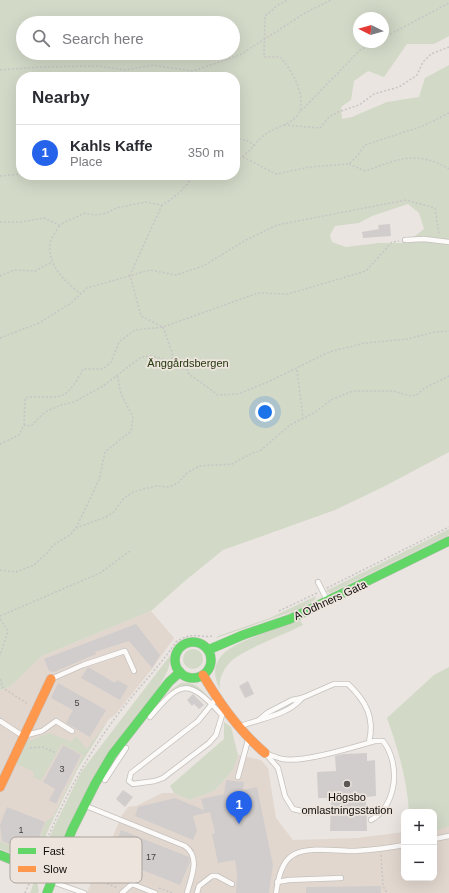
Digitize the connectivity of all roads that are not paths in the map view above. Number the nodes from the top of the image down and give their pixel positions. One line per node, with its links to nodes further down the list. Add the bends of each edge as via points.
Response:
1 (406, 240): 2 (lane)
2 (449, 242)
3 (449, 541): 5 (street, A Odhners Gata)
4 (318, 582): 5 (lane)
5 (327, 601): 6 (street, A Odhners Gata, via 290,619)
6 (208, 650): 8 (street, via 197,642 180,647 175,660); 9 (street, via 211,657 210,665)
7 (134, 670): 10 (lane, via 125,651)
8 (180, 672): 9 (street, via 191,678); 26 (street, via 169,682 112,755)
9 (203, 675): 11 (street)
10 (51, 679): 17 (street)
11 (214, 701): 12 (street); 12 (lane, via 198,721 131,773 129,781 139,784 163,778 209,743 216,735); 14 (lane, via 195,690 178,689 166,697)
12 (223, 713): 15 (street)
13 (0, 721): 17 (lane)
14 (147, 721)
15 (238, 728): 19 (street); 20 (lane, via 269,718 297,705 302,698 334,684 348,684 366,706 372,730)
16 (72, 731): 17 (lane, via 56,721 42,730)
17 (23, 736): 24 (street)
18 (134, 736): 23 (lane)
19 (248, 739): 21 (street); 22 (lane)
20 (369, 742): 21 (lane, via 326,754 298,758 284,759); 28 (lane, via 383,741 386,745 394,785 383,810)
21 (265, 753): 27 (lane, via 278,768 285,796 293,809)
22 (238, 777)
23 (103, 783)
24 (0, 787)
25 (96, 795): 26 (lane)
26 (87, 806): 30 (street); 44 (lane, via 191,850 195,863)
27 (310, 813)
28 (371, 820)
29 (449, 836): 31 (lane)
30 (71, 837)
31 (437, 838)
32 (401, 845): 36 (lane, via 367,850 297,853 285,863)
33 (0, 855): 34 (street)
34 (10, 859)
35 (341, 878): 36 (lane)
36 (277, 882): 46 (lane)
37 (51, 883): 41 (street)
38 (62, 883): 42 (lane)
39 (232, 884): 45 (lane, via 212,876 199,886)
40 (123, 892): 43 (lane, via 132,884)
41 (47, 893)
42 (84, 893)
43 (155, 893)
44 (187, 893)
45 (197, 893)
46 (276, 893)

